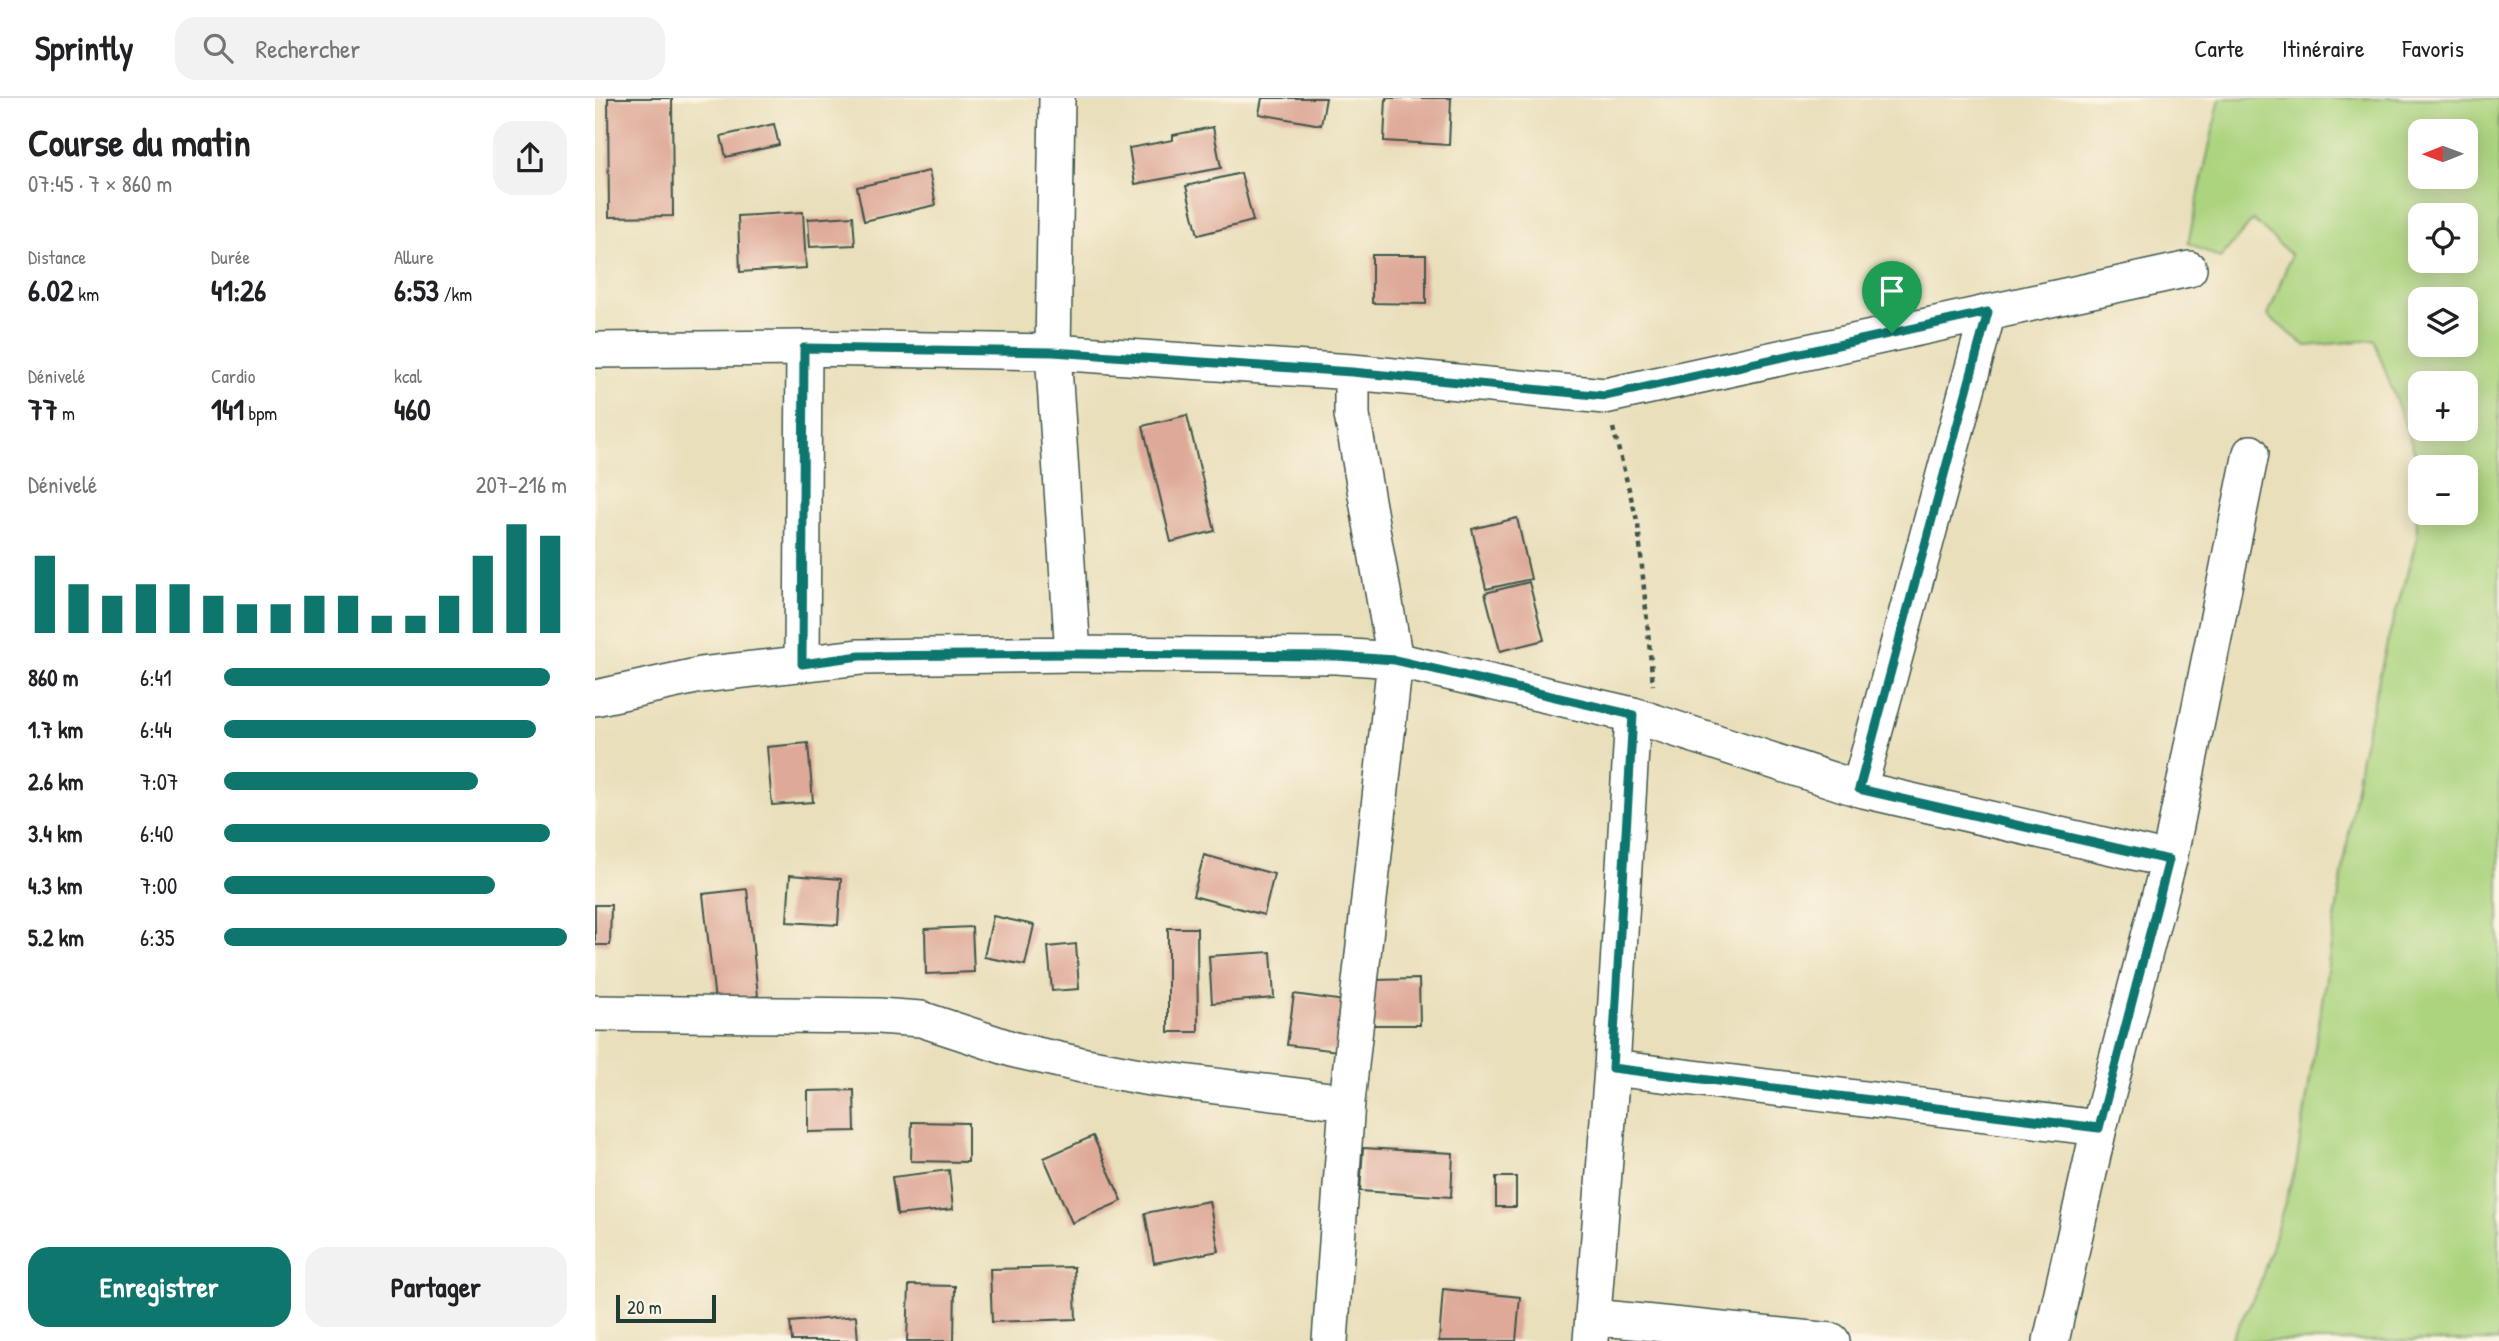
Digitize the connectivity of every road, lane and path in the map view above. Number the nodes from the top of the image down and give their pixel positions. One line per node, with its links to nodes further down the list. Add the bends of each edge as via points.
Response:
1 (1056, 98): 6 (street)
2 (2189, 269): 3 (street)
3 (1988, 312): 8 (street); 15 (street)
4 (804, 348): 5 (street); 6 (street); 12 (street)
5 (595, 350)
6 (1053, 352): 7 (street); 10 (street)
7 (1352, 372): 8 (street); 11 (street, via 1354,426)
8 (1605, 396): 14 (path, via 1638,524)
9 (2251, 453): 16 (street)
10 (1073, 654): 11 (street); 12 (street, via 860,656)
11 (1395, 660): 14 (street); 19 (street)
12 (802, 664): 13 (street, via 701,675)
13 (595, 698)
14 (1645, 720): 15 (street); 18 (street)
15 (1859, 789): 16 (street)
16 (2169, 860): 20 (street)
17 (595, 1013): 19 (street, via 921,1020 1015,1051 1086,1066)
18 (1612, 1068): 20 (street); 21 (street)
19 (1347, 1102): 22 (street)
20 (2099, 1128): 24 (street)
21 (1592, 1329): 23 (street)
22 (1329, 1341)
23 (1832, 1341)
24 (2051, 1341)

